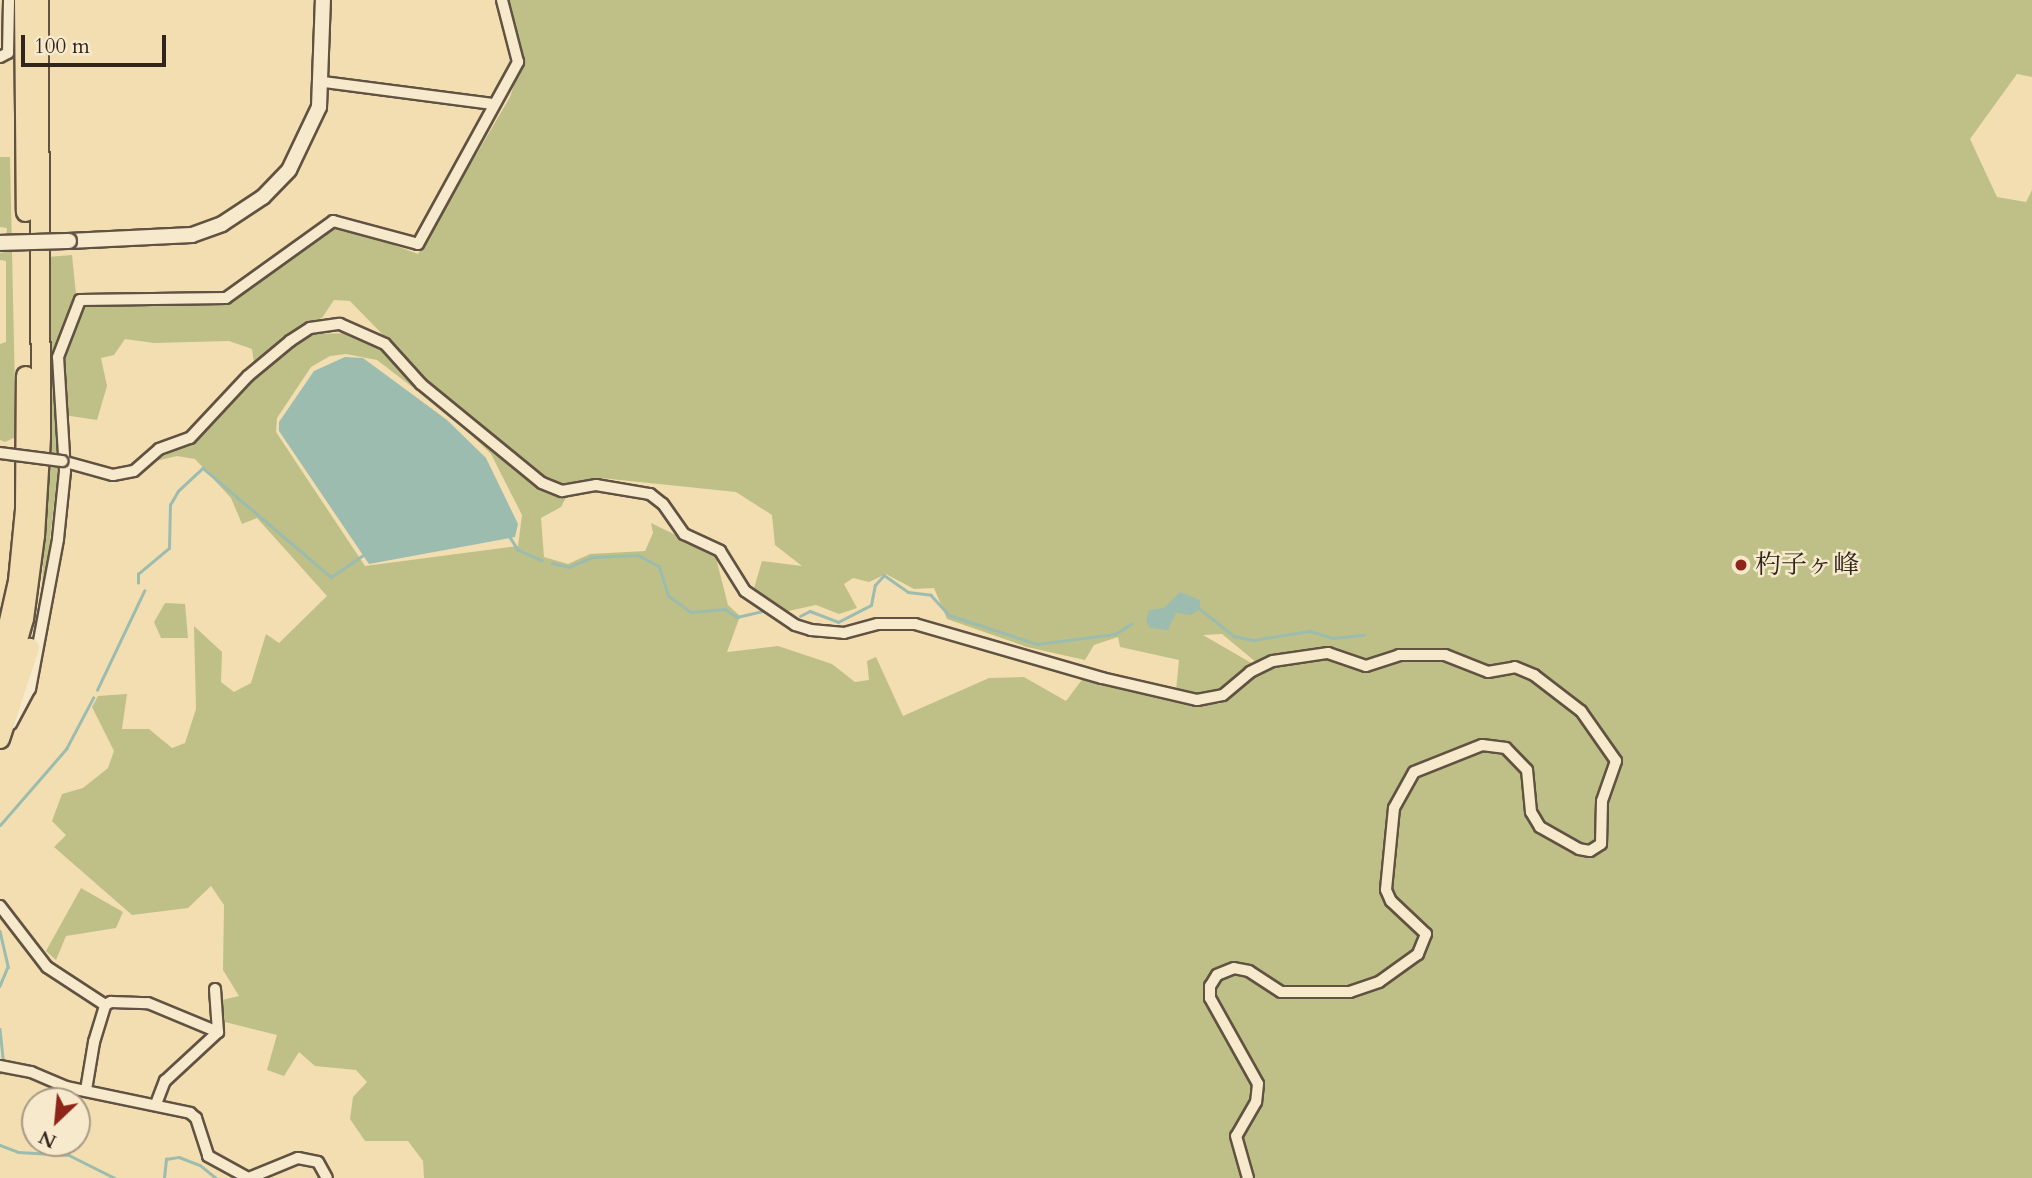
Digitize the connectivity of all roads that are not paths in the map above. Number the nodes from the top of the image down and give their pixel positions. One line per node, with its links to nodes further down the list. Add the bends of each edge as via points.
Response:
1 (9, 0): 6 (street, via 8,52)
2 (24, 0): 13 (main road, via 26,510 18,581)
3 (39, 0): 12 (main road, via 41,437)
4 (323, 0): 7 (street)
5 (502, 0): 8 (street, via 518,62)
6 (0, 57)
7 (324, 82): 8 (street); 9 (street, bridge, via 310,134 289,170 263,197 222,224 191,235)
8 (494, 104): 11 (street, via 414,246 333,221 226,298 80,300 58,357)
9 (0, 243)
10 (0, 453): 11 (street, bridge)
11 (62, 461): 15 (street, via 65,471 58,538 38,653 30,689); 27 (street, via 113,475 134,471 159,449 190,438 248,376 290,341 310,328 340,324 385,344 421,384 542,483 562,491 596,485 650,494 684,534 720,551 745,591 795,625 811,630 844,633 907,623 1197,700 1223,695 1250,672 1273,661 1328,653 1366,666 1399,655 1445,655 1488,672 1516,667 1534,675 1581,711 1616,761 1602,801 1601,844 1590,851 1580,849 1540,827 1531,812 1527,770 1506,748 1482,745 1414,772 1394,808 1386,890 1391,901 1426,934 1418,954 1379,982 1350,992 1281,992 1249,971 1234,968 1217,975 1210,986 1210,998 1258,1084 1256,1102 1236,1136)
12 (33, 558): 14 (main road, via 18,644); 15 (main road, via 30,648)
13 (0, 661)
14 (0, 703)
15 (0, 741)
16 (0, 906): 18 (street, via 47,967)
17 (215, 989): 19 (street)
18 (105, 1005): 19 (street, via 127,999 148,1003); 22 (street)
19 (218, 1032): 24 (street, via 165,1081)
20 (0, 1066): 21 (street)
21 (75, 1087)
22 (87, 1087)
23 (91, 1091): 24 (street)
24 (156, 1104): 25 (street, via 196,1118 208,1156)
25 (248, 1178): 26 (street, via 298,1158 318,1162)
26 (327, 1178)
27 (1248, 1178)

